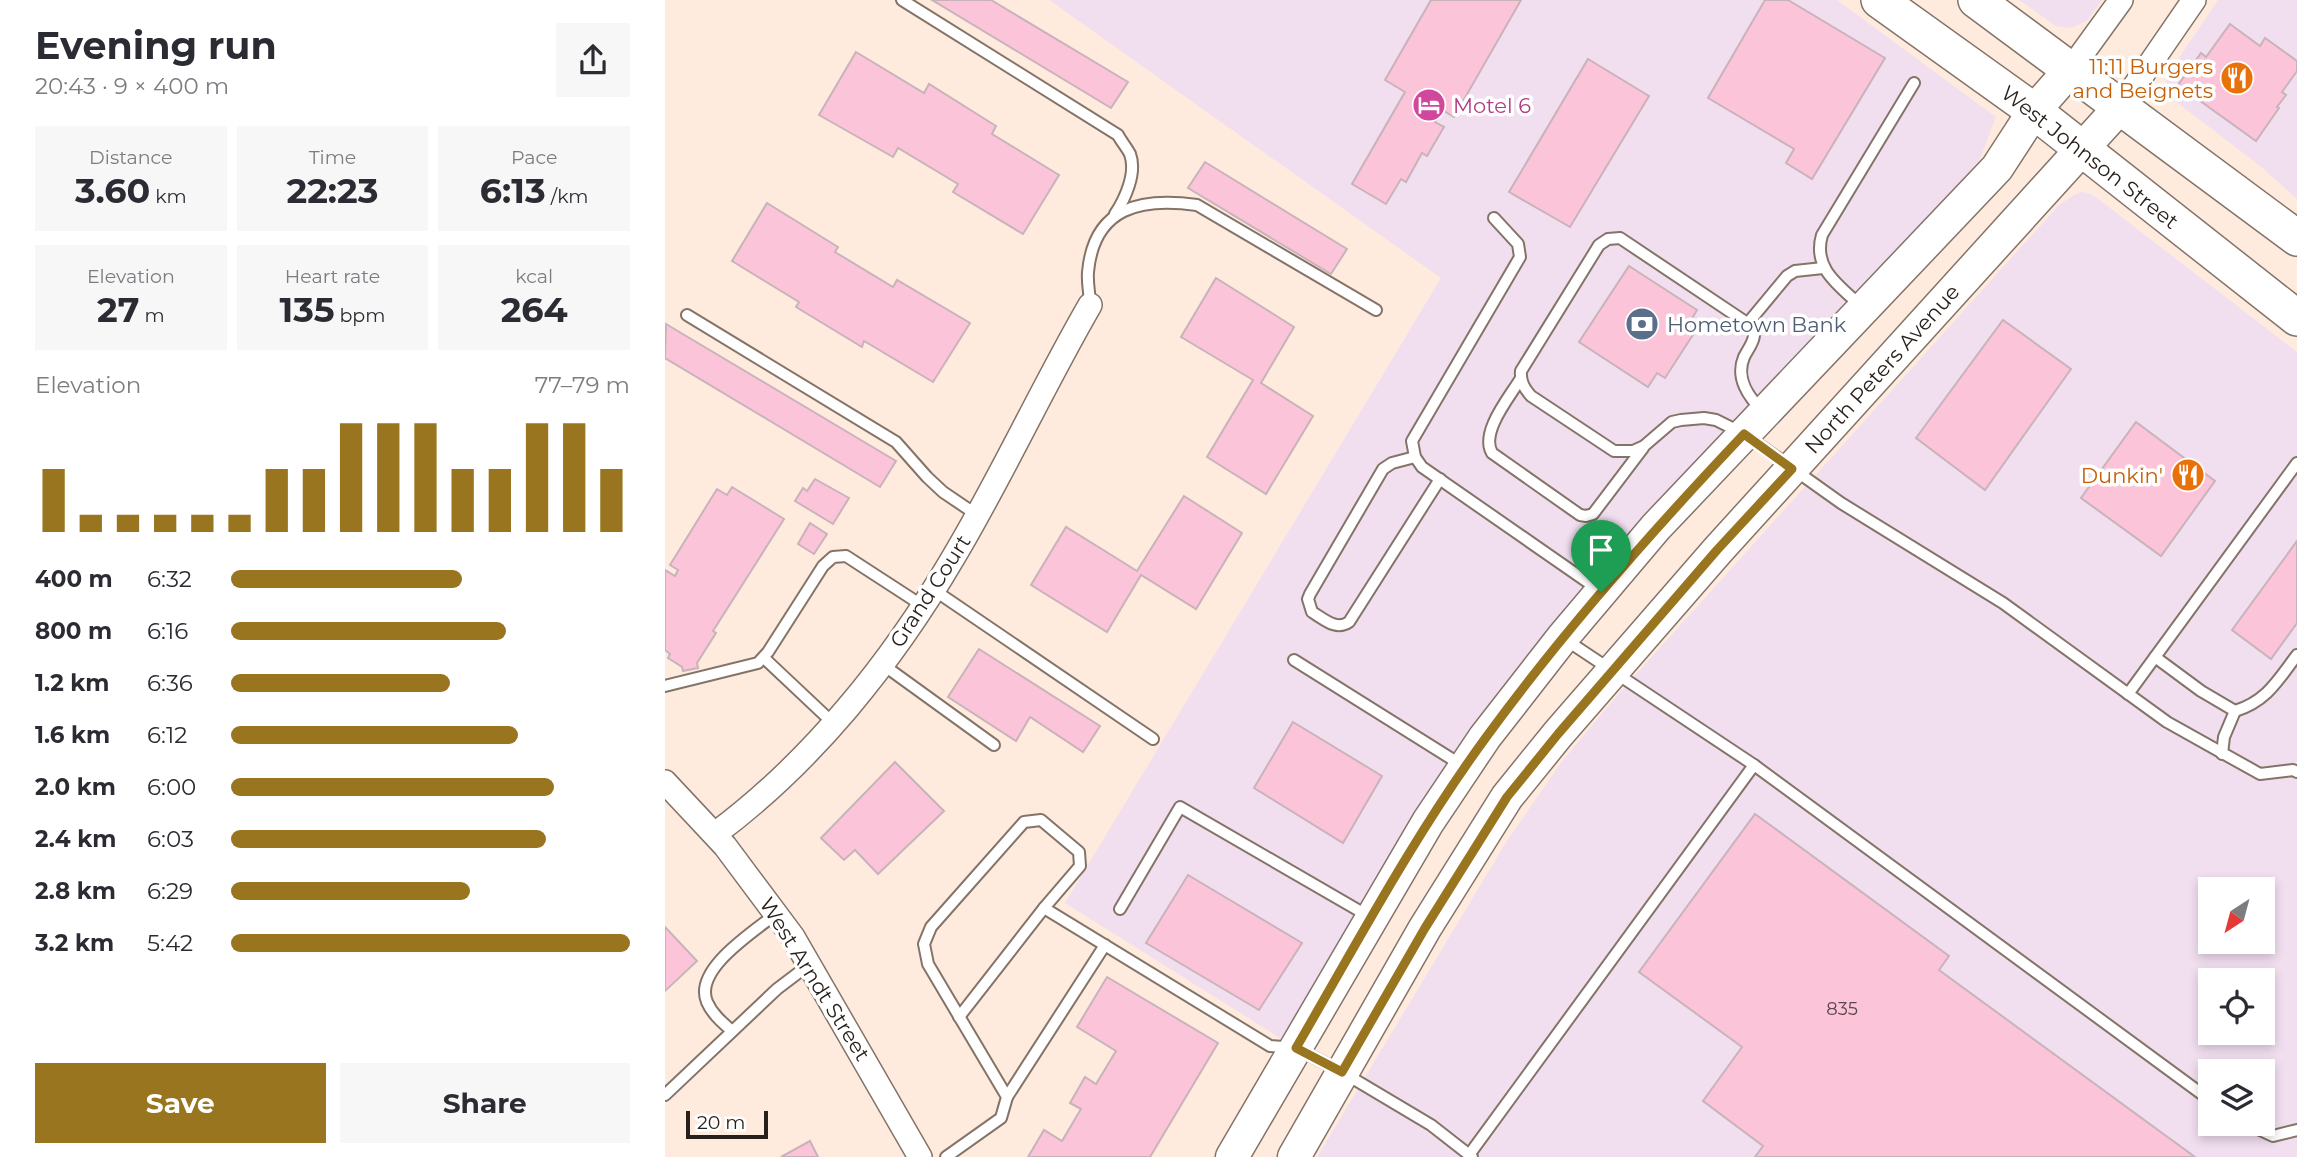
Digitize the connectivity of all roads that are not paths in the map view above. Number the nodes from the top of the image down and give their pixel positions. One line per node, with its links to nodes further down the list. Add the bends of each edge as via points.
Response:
1 (902, 0): 11 (lane, via 1118,135 1131,156 1131,165 1126,191)
2 (1879, 0): 9 (main road, West Johnson Street)
3 (1976, 0): 6 (main road)
4 (2121, 0): 6 (street)
5 (2194, 0): 8 (street, North Peters Avenue)
6 (2071, 69): 8 (main road); 9 (main road)
7 (1914, 83): 14 (lane, via 1822,235)
8 (2121, 106): 10 (main road, North Peters Avenue); 13 (main road)
9 (2034, 111): 10 (main road, West Johnson Street); 16 (main road, via 1997,168)
10 (2083, 149): 19 (main road, West Johnson Street); 26 (main road, North Peters Avenue)
11 (1114, 215): 15 (lane, via 1092,253); 17 (lane, via 1160,202 1197,205)
12 (1494, 218): 24 (lane, via 1518,244 1520,257 1412,441)
13 (2297, 238)
14 (1823, 268): 16 (lane); 20 (lane, via 1787,276)
15 (1090, 305): 28 (street, Grand Court)
16 (1862, 307): 22 (main road)
17 (1376, 310)
18 (687, 315): 28 (lane, via 896,442 943,492)
19 (2297, 318)
20 (1748, 323): 21 (lane, via 1614,237 1599,245 1521,371); 22 (lane, via 1755,332 1742,361)
21 (1521, 378): 23 (lane, via 1531,396 1614,452); 23 (lane, via 1489,431 1488,445 1580,515 1593,514)
22 (1755, 423): 23 (lane, via 1704,418 1672,422); 26 (lane); 29 (main road)
23 (1644, 446)
24 (1415, 457): 27 (lane); 27 (lane, via 1383,469 1310,594 1312,612 1335,626 1349,622)
25 (2297, 463): 34 (lane)
26 (1792, 469): 37 (main road, North Peters Avenue); 39 (lane, via 2003,603)
27 (1440, 479): 29 (lane)
28 (977, 515): 30 (street, Grand Court)
29 (1601, 592): 31 (main road)
30 (929, 598): 33 (lane, via 846,556 833,557); 36 (street, Grand Court); 42 (lane)
31 (1563, 638): 37 (lane); 46 (main road)
32 (2297, 655): 40 (lane, via 2272,689 2253,705)
33 (764, 657): 38 (lane, via 750,666); 41 (lane)
34 (2155, 657): 39 (lane); 40 (lane)
35 (1294, 660): 46 (lane)
36 (882, 664): 41 (street, Grand Court); 43 (lane)
37 (1612, 672): 45 (lane); 59 (main road, North Peters Avenue, via 1507,797)
38 (665, 686)
39 (2128, 694): 44 (lane)
40 (2235, 711): 44 (lane)
41 (833, 723): 49 (street, Grand Court, via 768,789)
42 (1153, 739)
43 (994, 746)
44 (2222, 754): 47 (lane, via 2260,774)
45 (1754, 765): 60 (lane); 65 (lane)
46 (1466, 767): 53 (main road)
47 (2296, 769)
48 (665, 782): 49 (street, West Arndt Street)
49 (715, 834): 52 (street, West Arndt Street)
50 (1044, 908): 54 (lane); 56 (lane); 56 (lane, via 1080,866 1079,852 1041,820 1024,822 931,927 924,944 928,964)
51 (1120, 909): 53 (lane, via 1180,807)
52 (777, 914): 55 (street, West Arndt Street); 57 (lane, via 709,973 706,1000)
53 (1372, 918): 58 (main road)
54 (1105, 945): 58 (lane, via 1270,1046); 62 (lane)
55 (810, 964): 57 (lane); 66 (street, West Arndt Street)
56 (960, 1017): 62 (lane)
57 (732, 1031): 61 (lane)
58 (1296, 1048): 59 (lane); 68 (main road)
59 (1342, 1072): 65 (lane, via 1431,1125); 69 (main road, North Peters Avenue)
60 (2198, 1091)
61 (665, 1095)
62 (1007, 1097): 67 (lane, via 1001,1118)
63 (2297, 1130): 64 (lane)
64 (2275, 1136)
65 (1470, 1156)
66 (920, 1157)
67 (946, 1157)
68 (1232, 1157)
69 (1294, 1157)

